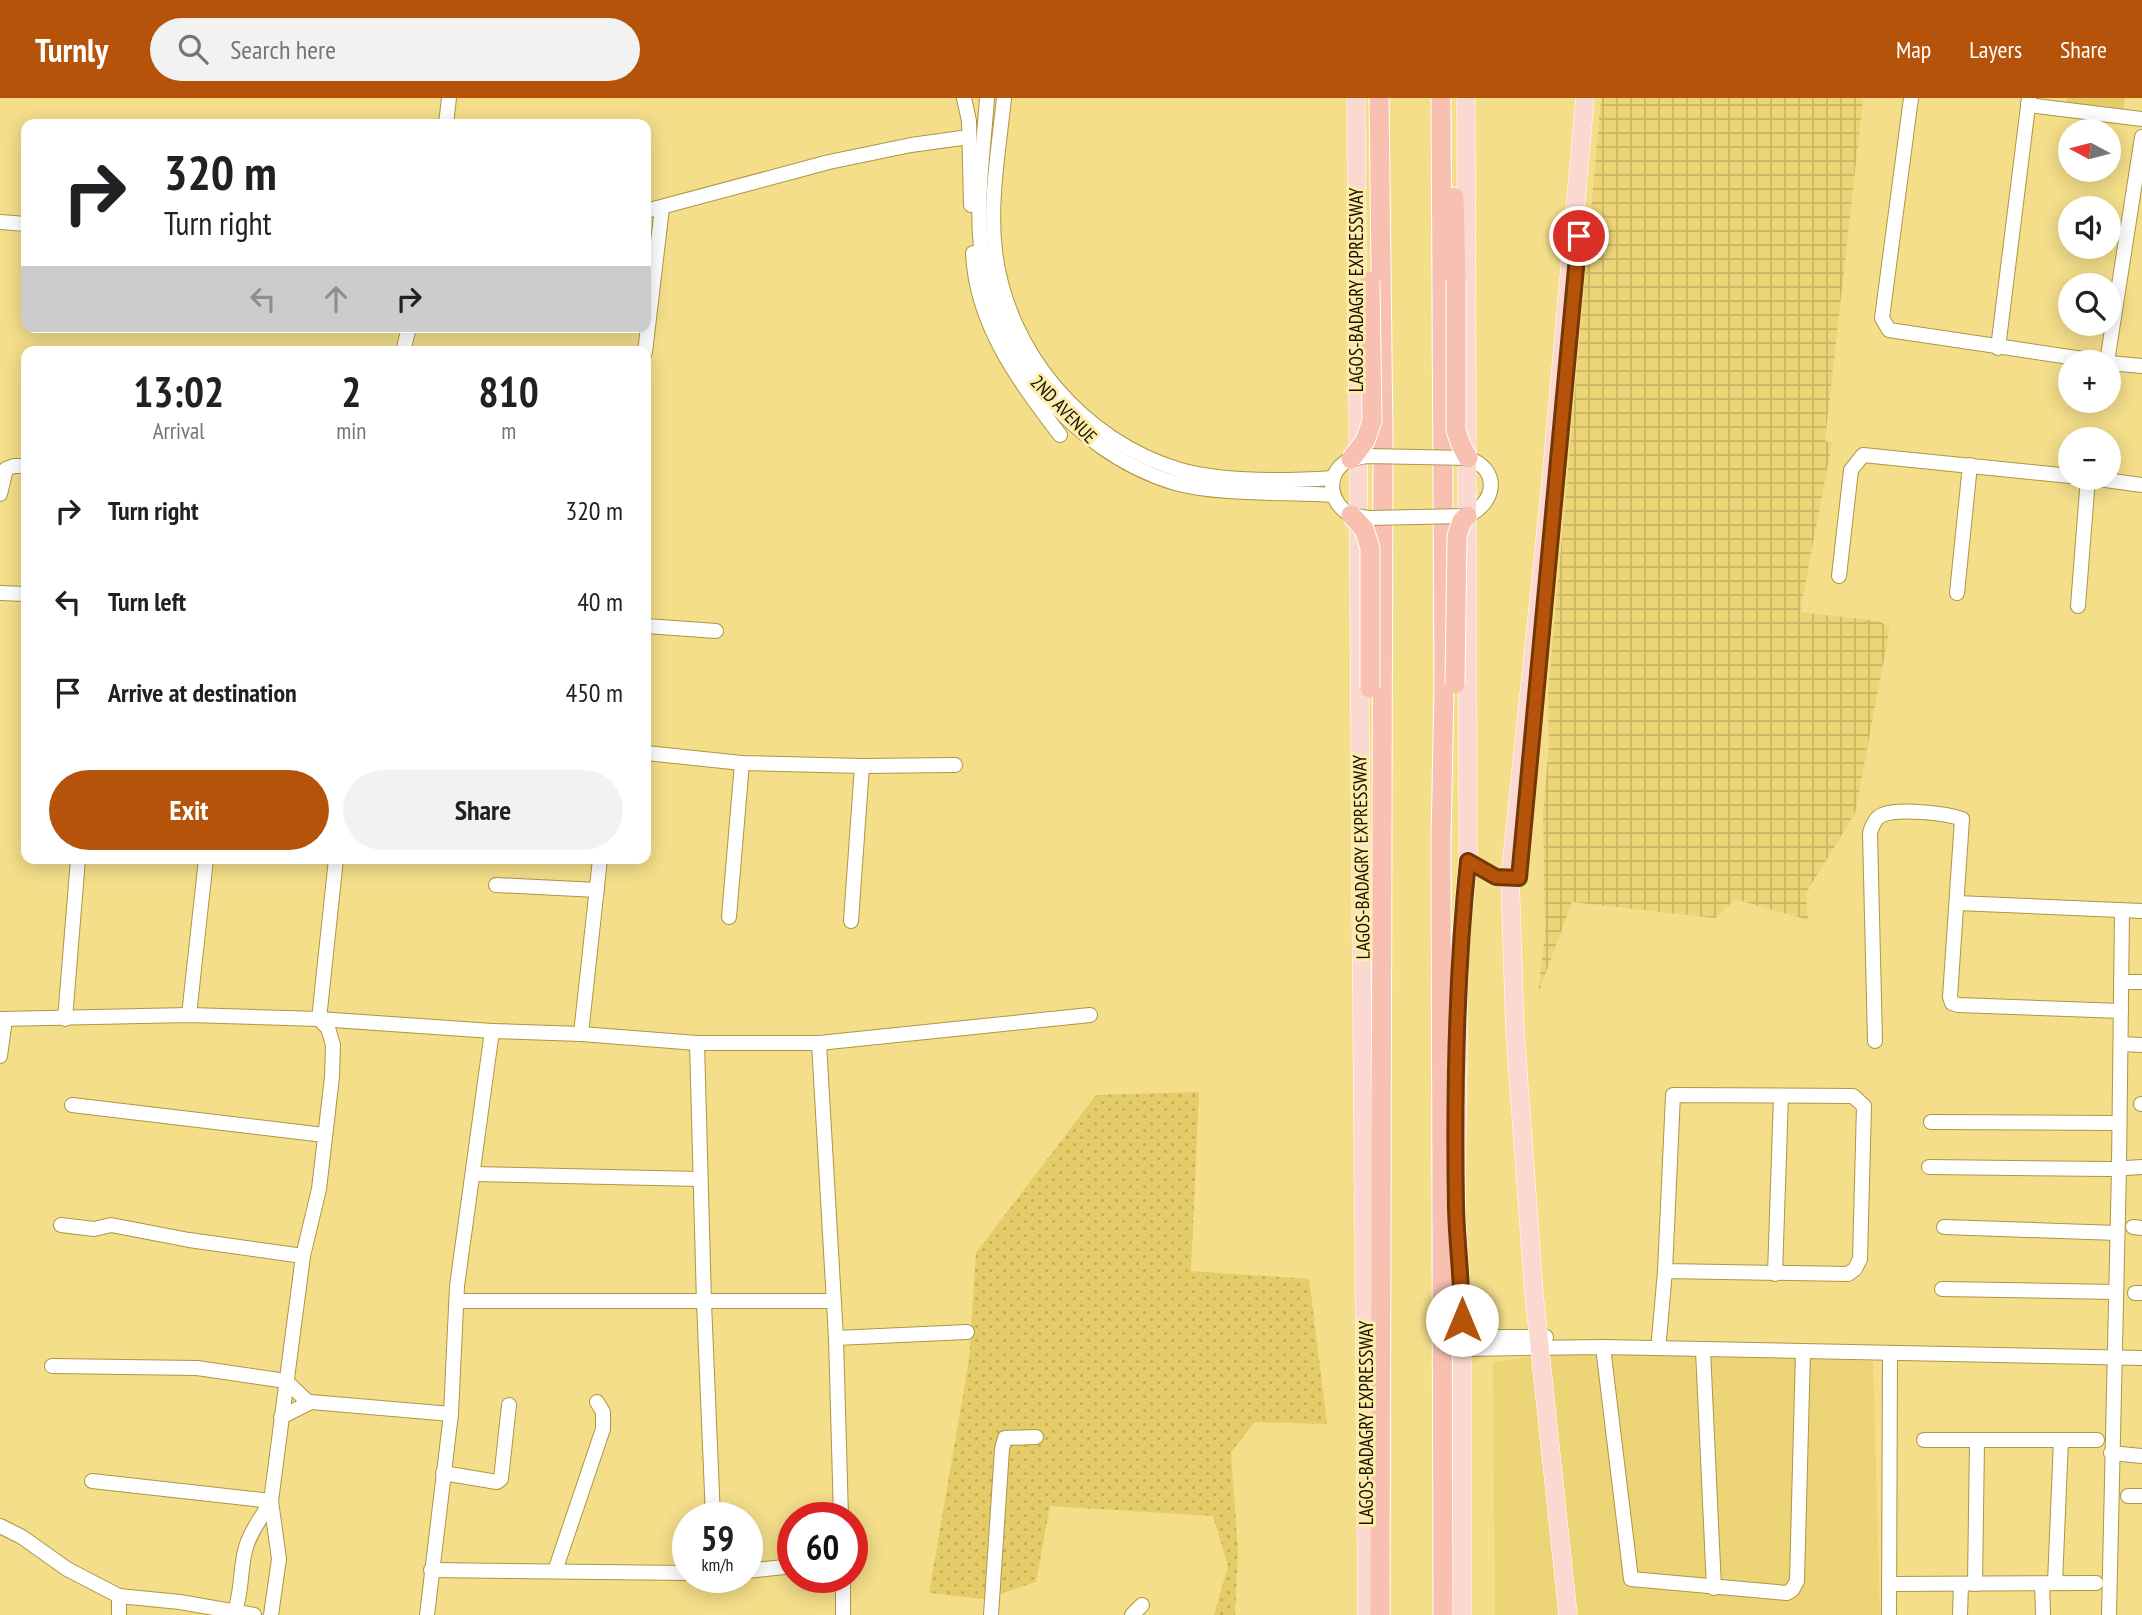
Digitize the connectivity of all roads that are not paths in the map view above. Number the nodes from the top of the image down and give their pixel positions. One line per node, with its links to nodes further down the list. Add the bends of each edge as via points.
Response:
1 (449, 98): 15 (street)
2 (964, 98): 17 (street)
3 (987, 98): 29 (street, 2ND AVENUE, via 980,237 992,300 1025,369)
4 (1004, 98): 29 (street, 2ND AVENUE, via 992,218 1000,281 1028,348)
5 (1356, 98): 156 (main road, LAGOS-BADAGRY EXPRESSWAY)
6 (1371, 98): 32 (highway, bridge, via 1372,421 1365,441)
7 (1379, 98): 85 (highway, LAGOS-BADAGRY EXPRESSWAY)
8 (1441, 98): 78 (highway)
9 (1450, 98): 31 (highway, bridge, via 1457,280 1456,430)
10 (1466, 98): 55 (main road)
11 (1585, 98): 60 (main road)
12 (1591, 98): 60 (main road, via 1559,467)
13 (1911, 98): 24 (street, via 1882,318 1889,330)
14 (2029, 101): 16 (street); 24 (street)
15 (447, 119)
16 (2142, 119)
17 (969, 137): 19 (street, via 829,162); 30 (street, via 973,260 982,303 999,348)
18 (2142, 137): 25 (street)
19 (662, 208): 20 (street); 23 (street)
20 (651, 210)
21 (0, 222): 22 (street)
22 (21, 224)
23 (651, 301)
24 (1998, 348): 26 (street)
25 (2108, 350)
26 (2058, 356)
27 (2121, 364): 28 (street)
28 (2142, 366)
29 (1069, 412): 36 (street, 2ND AVENUE, via 1147,458 1180,470 1214,477); 41 (street, 2ND AVENUE, via 1099,446 1176,483)
30 (1060, 435)
31 (1468, 458): 32 (street, bridge); 43 (street, via 1483,466 1491,485 1485,503)
32 (1351, 459): 36 (street, via 1338,467)
33 (1970, 465): 35 (street); 44 (street, via 1863,455 1851,470); 46 (street)
34 (21, 466): 40 (street, via 6,469)
35 (2058, 474)
36 (1333, 478): 41 (street)
37 (2121, 482): 38 (street)
38 (2142, 485)
39 (2089, 490): 48 (street)
40 (0, 494)
41 (1333, 495): 42 (street)
42 (1352, 515): 43 (street, bridge); 85 (highway, bridge, via 1364,529 1370,548 1373,844)
43 (1467, 516): 78 (highway, bridge, via 1457,536 1452,841)
44 (1839, 576)
45 (0, 593): 47 (street)
46 (1957, 593)
47 (21, 594)
48 (2078, 606)
49 (651, 626): 50 (street)
50 (716, 631)
51 (651, 754): 52 (street)
52 (742, 763): 54 (street); 66 (street)
53 (955, 765): 54 (street)
54 (863, 766): 67 (street)
55 (1468, 861): 60 (street, via 1496,877); 111 (main road, via 1459,958 1457,1171)
56 (78, 864): 75 (street)
57 (205, 864): 71 (street)
58 (335, 864): 73 (street)
59 (600, 864): 62 (street)
60 (1514, 878): 110 (main road, via 1515,1031)
61 (496, 886): 62 (street)
62 (597, 890): 77 (street)
63 (1957, 904): 64 (street); 70 (street, via 1952,1003); 79 (street, via 1962,819 1937,812 1890,814 1873,823)
64 (2122, 911): 65 (street); 68 (street)
65 (2142, 911)
66 (729, 916)
67 (852, 921)
68 (2122, 982): 69 (street); 70 (street)
69 (2142, 982)
70 (2121, 1011): 82 (street)
71 (189, 1015): 73 (street); 75 (street)
72 (1090, 1015): 81 (street)
73 (319, 1018): 76 (street); 90 (street, via 333,1045)
74 (3, 1019): 75 (street); 84 (street)
75 (65, 1019)
76 (492, 1031): 77 (street); 94 (street)
77 (581, 1034): 80 (street)
78 (1441, 1036): 158 (highway)
79 (1875, 1041)
80 (697, 1043): 81 (street); 95 (street)
81 (819, 1043): 105 (street)
82 (2121, 1044): 83 (street); 89 (street)
83 (2142, 1045)
84 (0, 1056)
85 (1382, 1058): 157 (highway, LAGOS-BADAGRY EXPRESSWAY)
86 (1781, 1096): 100 (street, via 1673,1095); 101 (street); 101 (street, via 1853,1096 1864,1106 1860,1259 1848,1274)
87 (72, 1105): 90 (street)
88 (1931, 1122): 89 (street)
89 (2119, 1123): 93 (street)
90 (324, 1135): 99 (street, via 319,1189)
91 (1929, 1167): 93 (street)
92 (2142, 1167): 93 (street)
93 (2119, 1168): 98 (street)
94 (473, 1174): 95 (street); 104 (street)
95 (700, 1179): 106 (street)
96 (61, 1225): 99 (street, via 94,1229 111,1225)
97 (1944, 1227): 98 (street)
98 (2117, 1233): 103 (street)
99 (303, 1256): 120 (street)
100 (1665, 1271): 101 (street); 109 (street)
101 (1775, 1274)
102 (1942, 1289): 103 (street)
103 (2116, 1292): 117 (street)
104 (458, 1301): 106 (street); 124 (street)
105 (834, 1301): 106 (street); 108 (street)
106 (704, 1303): 136 (street)
107 (967, 1332): 108 (street)
108 (836, 1338): 137 (street)
109 (1659, 1339): 110 (street); 117 (street)
110 (1544, 1342): 111 (street); 112 (street); 160 (main road); 161 (main road)
111 (1462, 1343): 159 (main road)
112 (1604, 1347): 113 (street); 146 (street, via 1631,1580)
113 (1703, 1350): 115 (street); 146 (street)
114 (2142, 1350): 117 (street)
115 (1802, 1351): 116 (street); 146 (street, via 1797,1581 1787,1593)
116 (1890, 1353): 117 (street); 144 (street)
117 (2114, 1353): 118 (street); 131 (street)
118 (2142, 1358)
119 (52, 1366): 120 (street, via 197,1368)
120 (286, 1381): 121 (street); 125 (street)
121 (308, 1402): 124 (street); 125 (street)
122 (597, 1402): 140 (street, via 603,1412 603,1429)
123 (509, 1405): 133 (street, via 501,1479)
124 (451, 1414): 133 (street)
125 (281, 1417): 135 (street)
126 (1036, 1437): 155 (street, via 1005,1438 1002,1449)
127 (1924, 1440): 130 (street)
128 (2061, 1440): 129 (street); 130 (street); 142 (street)
129 (2096, 1440)
130 (1977, 1441): 145 (street)
131 (2111, 1454): 132 (street); 165 (street)
132 (2142, 1456)
133 (443, 1473): 139 (street)
134 (92, 1481): 135 (street)
135 (271, 1501): 149 (street, via 245,1551); 152 (street, via 279,1559)
136 (712, 1502)
137 (841, 1502)
138 (0, 1526): 148 (street)
139 (431, 1570): 140 (street); 153 (street)
140 (555, 1571): 141 (street)
141 (672, 1573)
142 (2049, 1583): 143 (street); 145 (street); 164 (street)
143 (2096, 1583)
144 (1889, 1584): 145 (street); 162 (street)
145 (1968, 1584): 163 (street)
146 (1714, 1588)
147 (843, 1593): 154 (street)
148 (119, 1596): 149 (street); 150 (street)
149 (235, 1611): 151 (street)
150 (119, 1615)
151 (254, 1615)
152 (271, 1615)
153 (427, 1615)
154 (843, 1615)
155 (990, 1615)
156 (1367, 1615)
157 (1380, 1615)
158 (1443, 1615)
159 (1462, 1615)
160 (1568, 1615)
161 (1576, 1615)
162 (1889, 1615)
163 (1960, 1615)
164 (2043, 1615)
165 (2109, 1615)

